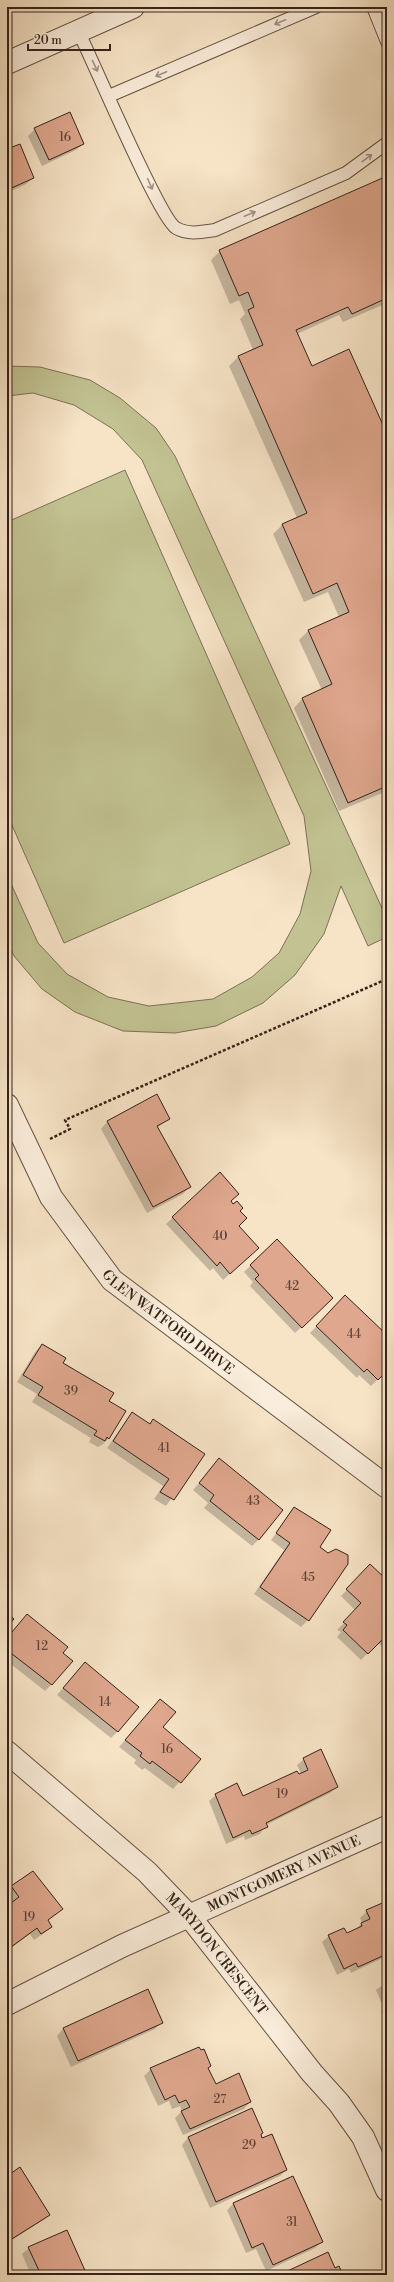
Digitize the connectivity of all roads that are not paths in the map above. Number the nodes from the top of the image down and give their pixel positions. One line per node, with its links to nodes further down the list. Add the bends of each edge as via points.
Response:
1 (133, 7): 4 (street)
2 (316, 7): 7 (lane, one-way to 7)
3 (373, 7): 5 (lane)
4 (78, 31): 6 (street); 7 (lane, one-way to 7)
5 (387, 42)
6 (7, 63)
7 (109, 96): 8 (lane, one-way to 8, via 157,201 175,227 186,232 215,230 346,173)
8 (387, 143)
9 (7, 1105): 10 (street, GLEN WATFORD DRIVE, via 51,1197 112,1280)
10 (387, 1487)
11 (7, 1752): 13 (street, MARYDON CRESCENT, via 147,1872)
12 (387, 1827): 13 (street, MONTGOMERY AVENUE)
13 (190, 1917): 14 (street, MONTGOMERY AVENUE, via 122,1946); 15 (street, MARYDON CRESCENT, via 312,2073 339,2103 363,2137)
14 (7, 2004)
15 (387, 2190)

